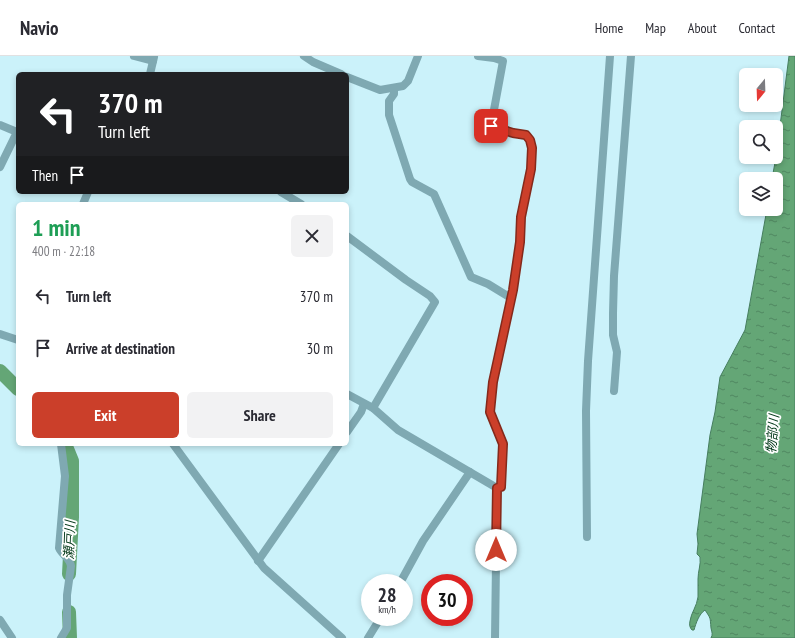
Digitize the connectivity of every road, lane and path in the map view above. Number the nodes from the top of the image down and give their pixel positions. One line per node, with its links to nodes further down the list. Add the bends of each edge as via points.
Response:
1 (134, 56): 8 (street)
2 (304, 56): 10 (street)
3 (418, 56): 12 (street, via 408,81 403,86)
4 (478, 56): 7 (street)
5 (610, 56): 33 (street, via 588,361)
6 (631, 56): 23 (street, via 612,313 617,352)
7 (495, 57): 20 (street, via 503,62 491,126 526,135 532,148)
8 (154, 58): 9 (street)
9 (150, 72)
10 (336, 72)
11 (349, 78): 12 (street, via 380,90)
12 (394, 88): 20 (street, via 394,94 389,101 389,115 410,179 434,194 471,277)
13 (0, 125): 14 (street)
14 (16, 132)
15 (16, 134): 16 (street)
16 (0, 167)
17 (284, 194): 18 (street)
18 (298, 202)
19 (349, 237): 26 (street, via 435,302)
20 (511, 298): 32 (street, via 493,382 490,412 503,444 501,487)
21 (0, 334): 22 (street)
22 (16, 339)
23 (614, 391)
24 (349, 395): 25 (street)
25 (364, 404): 26 (street); 27 (street)
26 (373, 408): 31 (street, via 398,430)
27 (349, 429)
28 (61, 446): 39 (street, via 66,476 59,548 71,566 67,595 67,628)
29 (174, 446): 34 (street)
30 (338, 446): 34 (street)
31 (470, 472): 32 (street); 35 (street, via 423,541)
32 (497, 488): 42 (street)
33 (587, 537)
34 (258, 561): 40 (street)
35 (405, 574)
36 (0, 620): 38 (street)
37 (375, 626): 41 (street)
38 (12, 638)
39 (61, 638)
40 (342, 638)
41 (368, 638)
42 (495, 638)

